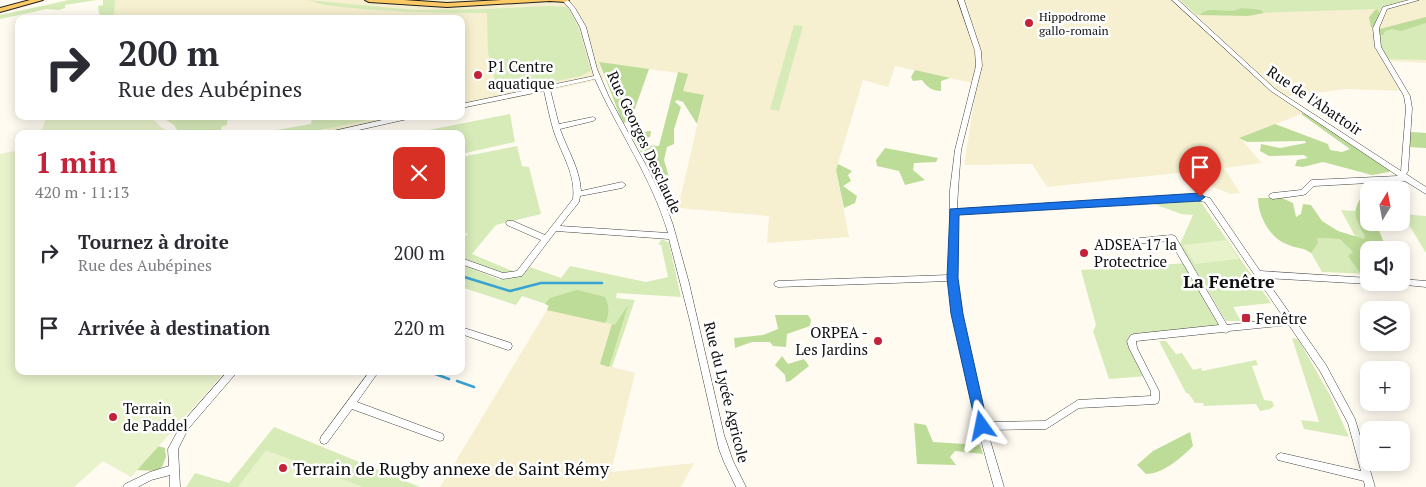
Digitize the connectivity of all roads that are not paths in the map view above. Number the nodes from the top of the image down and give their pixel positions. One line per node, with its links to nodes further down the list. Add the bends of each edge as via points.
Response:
1 (33, 0): 12 (main road)
2 (39, 0): 13 (main road)
3 (369, 0): 11 (main road, via 431,5)
4 (514, 0): 11 (main road)
5 (547, 0): 11 (main road)
6 (553, 0): 7 (main road)
7 (565, 0): 14 (street, Rue Georges Desclaude, via 579,17)
8 (961, 0): 26 (street, via 978,51 979,66 958,150)
9 (1175, 0): 21 (street, Rue de l'Abattoir, via 1273,90)
10 (1416, 0): 21 (street, via 1385,8 1376,28 1378,47 1407,96)
11 (505, 2)
12 (0, 6)
13 (0, 10)
14 (597, 77): 15 (street); 29 (street, Rue Georges Desclaude, via 616,120 662,204)
15 (546, 88): 16 (street); 19 (street)
16 (465, 105)
17 (593, 119): 19 (street)
18 (394, 120): 20 (street)
19 (557, 127): 24 (street, via 573,165)
20 (347, 130)
21 (1405, 176): 23 (street, Rue de l'Abattoir); 25 (street, via 1383,181 1337,180 1312,184 1302,192)
22 (622, 185): 24 (street)
23 (1426, 192)
24 (578, 194): 28 (street)
25 (1273, 196)
26 (954, 212): 33 (street, via 1194,197 1207,200); 34 (street)
27 (510, 223): 30 (street)
28 (554, 228): 29 (street); 30 (street)
29 (672, 236): 39 (street, Rue Georges Desclaude)
30 (546, 238): 32 (street, via 519,274 503,276)
31 (1122, 242): 41 (street, via 1172,238)
32 (465, 262)
33 (1259, 274): 35 (street); 40 (street)
34 (952, 278): 37 (street); 47 (street)
35 (1360, 280)
36 (1410, 283): 38 (street)
37 (778, 284)
38 (1426, 284)
39 (690, 301): 55 (street, Rue du Lycée Agricole, via 726,457)
40 (1292, 321): 41 (street); 52 (street, via 1348,414)
41 (1226, 330): 47 (street, via 1131,340 1155,391 1155,400 1078,404 1046,425)
42 (465, 331): 43 (street)
43 (508, 346)
44 (230, 375): 51 (street, via 185,426 173,449)
45 (372, 375): 46 (street)
46 (352, 404): 48 (street); 49 (street)
47 (982, 426): 56 (street)
48 (440, 437)
49 (324, 440)
50 (1280, 456): 52 (street)
51 (173, 470): 53 (street, via 150,476); 54 (street)
52 (1367, 477): 57 (street)
53 (128, 487)
54 (175, 487)
55 (741, 487)
56 (999, 487)
57 (1370, 487)

